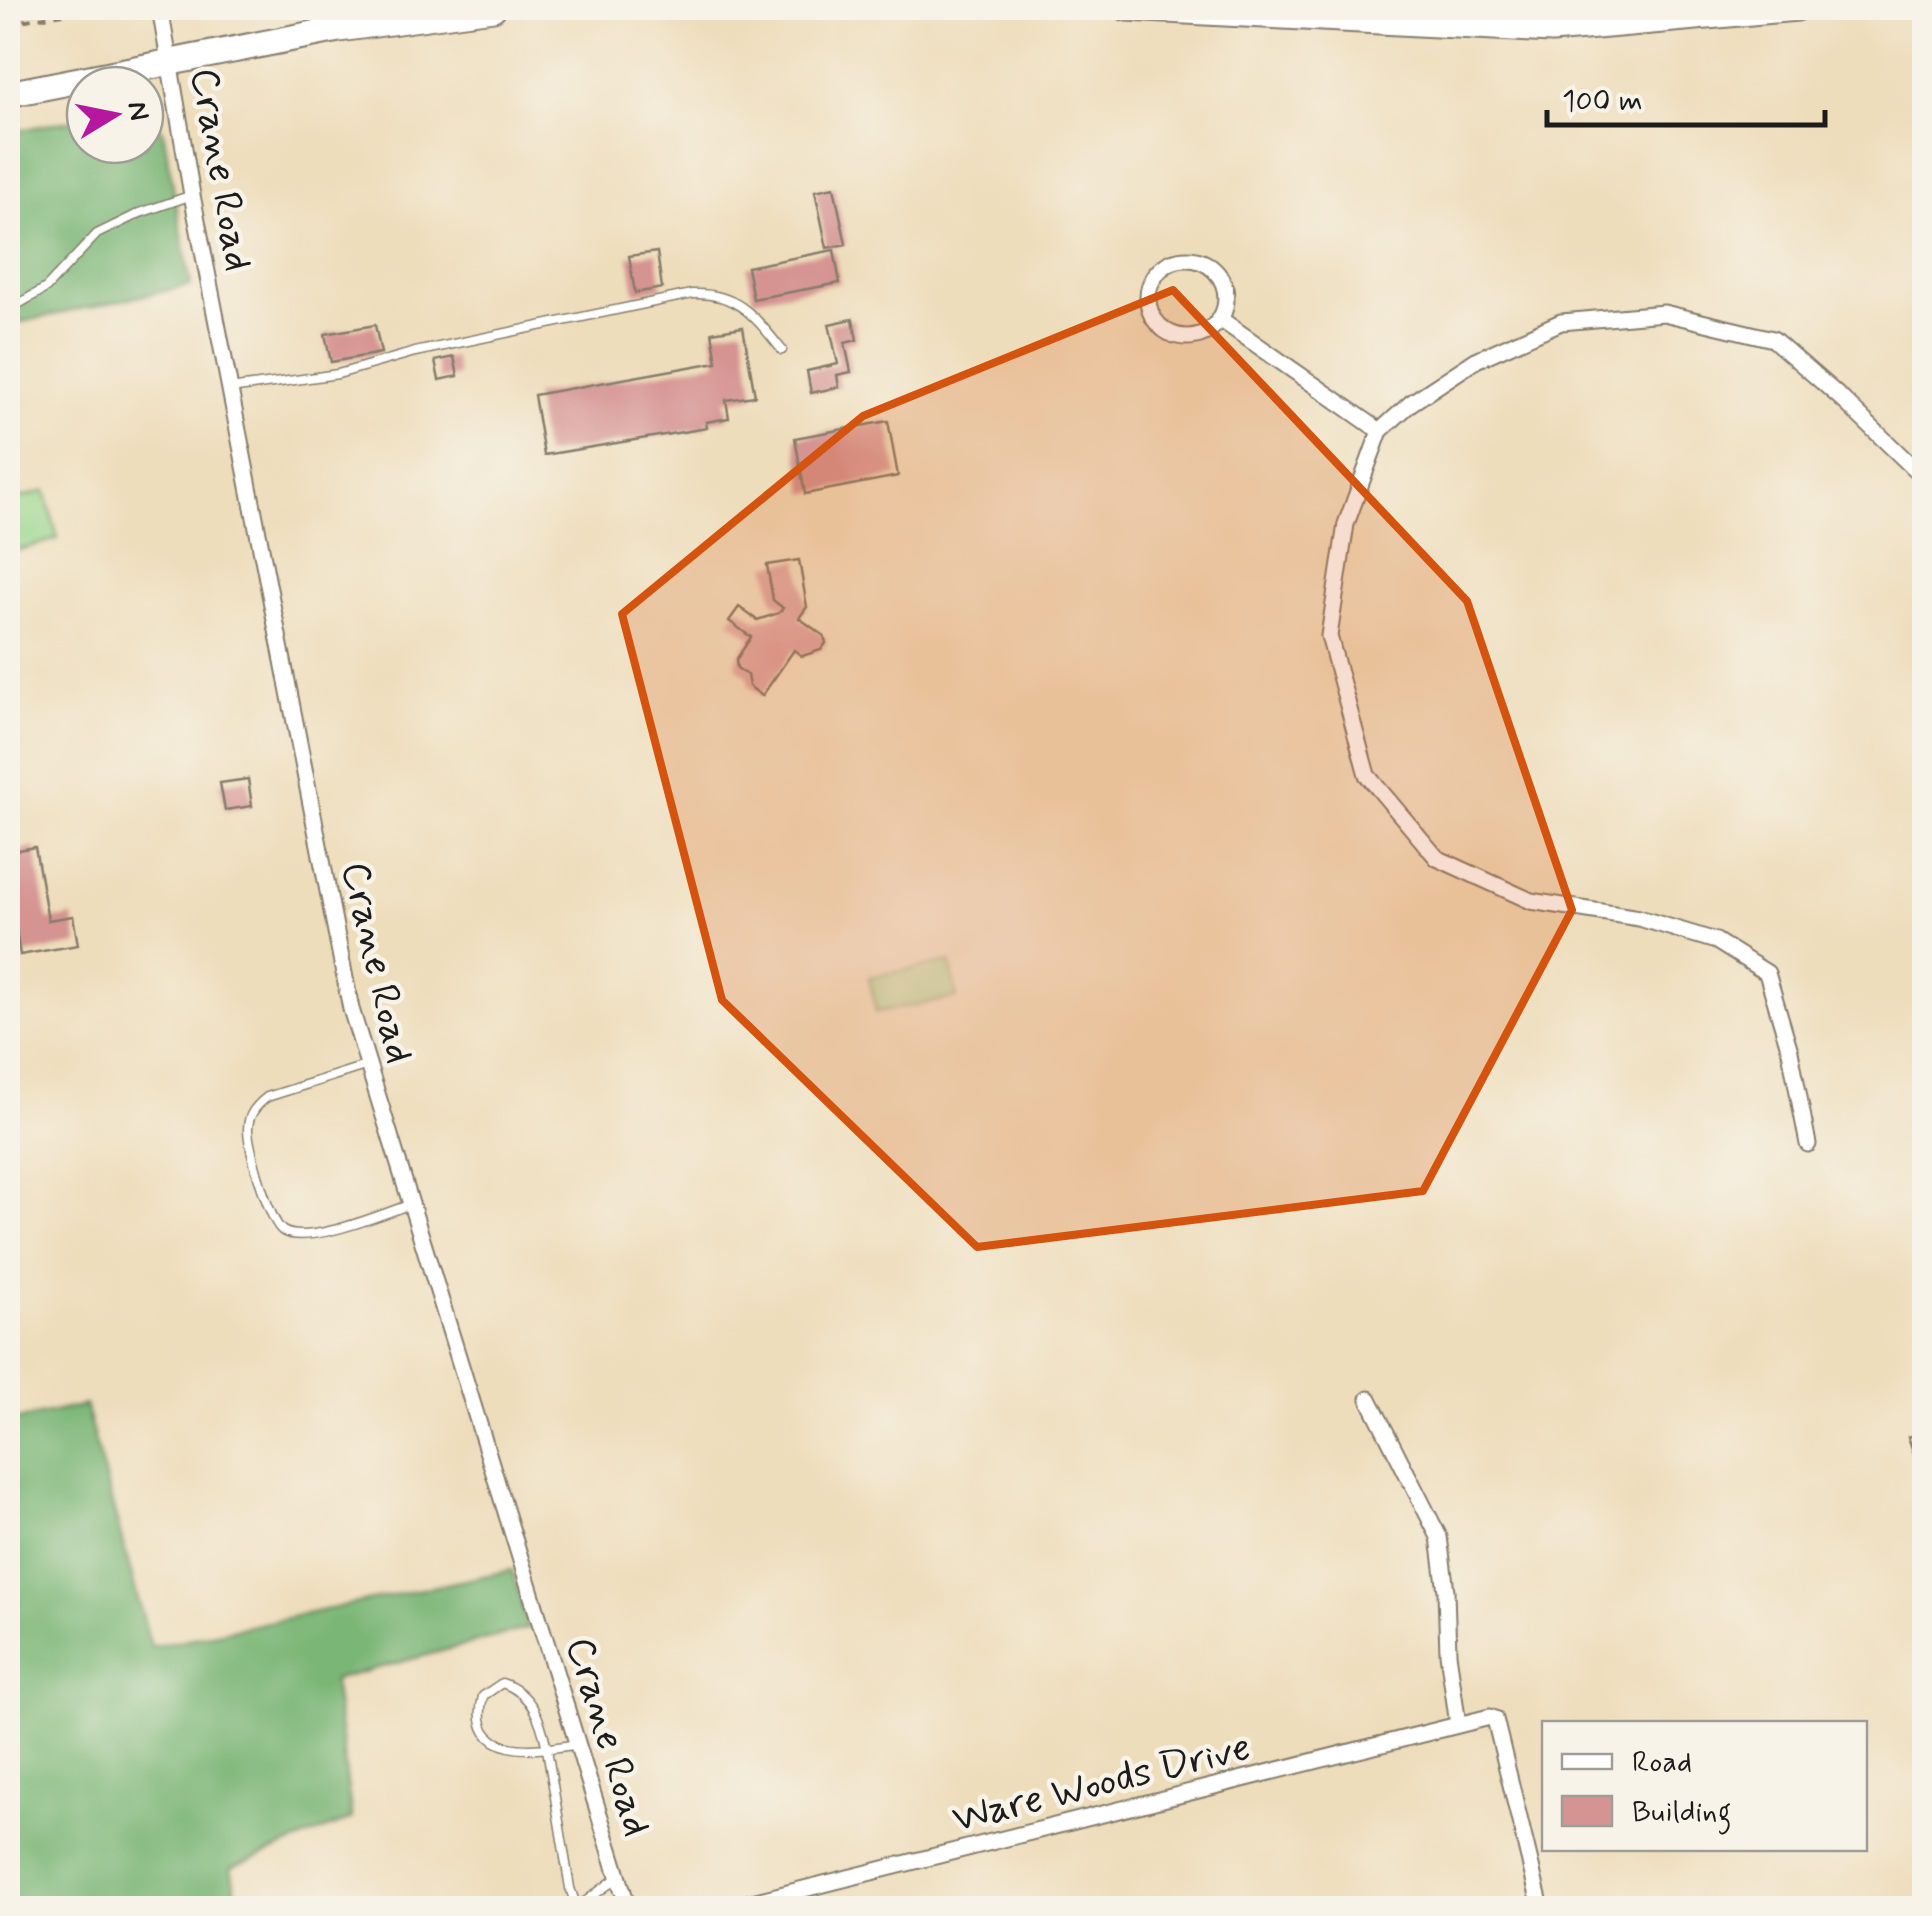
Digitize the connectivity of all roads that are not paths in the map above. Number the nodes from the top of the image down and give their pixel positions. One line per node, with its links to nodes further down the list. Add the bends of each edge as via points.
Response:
1 (160, 8): 5 (street, Crane Road)
2 (493, 8): 5 (main road, via 339,29)
3 (1127, 8): 4 (main road, via 1552,30)
4 (1796, 8)
5 (171, 63): 6 (main road); 7 (street, Crane Road)
6 (8, 94)
7 (192, 195): 8 (lane, via 97,234 46,288); 11 (street, Crane Road)
8 (8, 310)
9 (1220, 319): 9 (street, via 1190,337 1166,332 1150,313 1154,276 1188,258 1214,268 1226,292); 12 (street)
10 (782, 350): 11 (lane, via 728,298 692,294 338,374)
11 (230, 389): 14 (street, Crane Road, via 351,1008)
12 (1380, 431): 13 (street, via 1476,360 1561,322 1664,313 1773,339); 15 (street, via 1346,524 1330,636 1367,775 1437,858 1531,901 1639,918 1716,941 1767,973)
13 (1924, 478)
14 (368, 1065): 16 (street, Crane Road); 16 (lane, via 255,1106 248,1128 272,1219 284,1232 302,1236)
15 (1808, 1144)
16 (411, 1204): 19 (street, Crane Road)
17 (1369, 1399): 18 (street, via 1438,1537)
18 (1458, 1725): 24 (street, Ware Woods Drive); 25 (street, Ware Woods Drive, via 1495,1719)
19 (578, 1744): 20 (lane); 21 (street, Crane Road)
20 (548, 1750): 20 (lane, via 519,1689 502,1683 483,1696 486,1734 516,1749); 22 (lane)
21 (618, 1877): 22 (lane); 23 (street, Crane Road)
22 (576, 1908)
23 (628, 1908)
24 (728, 1908)
25 (1541, 1908)

